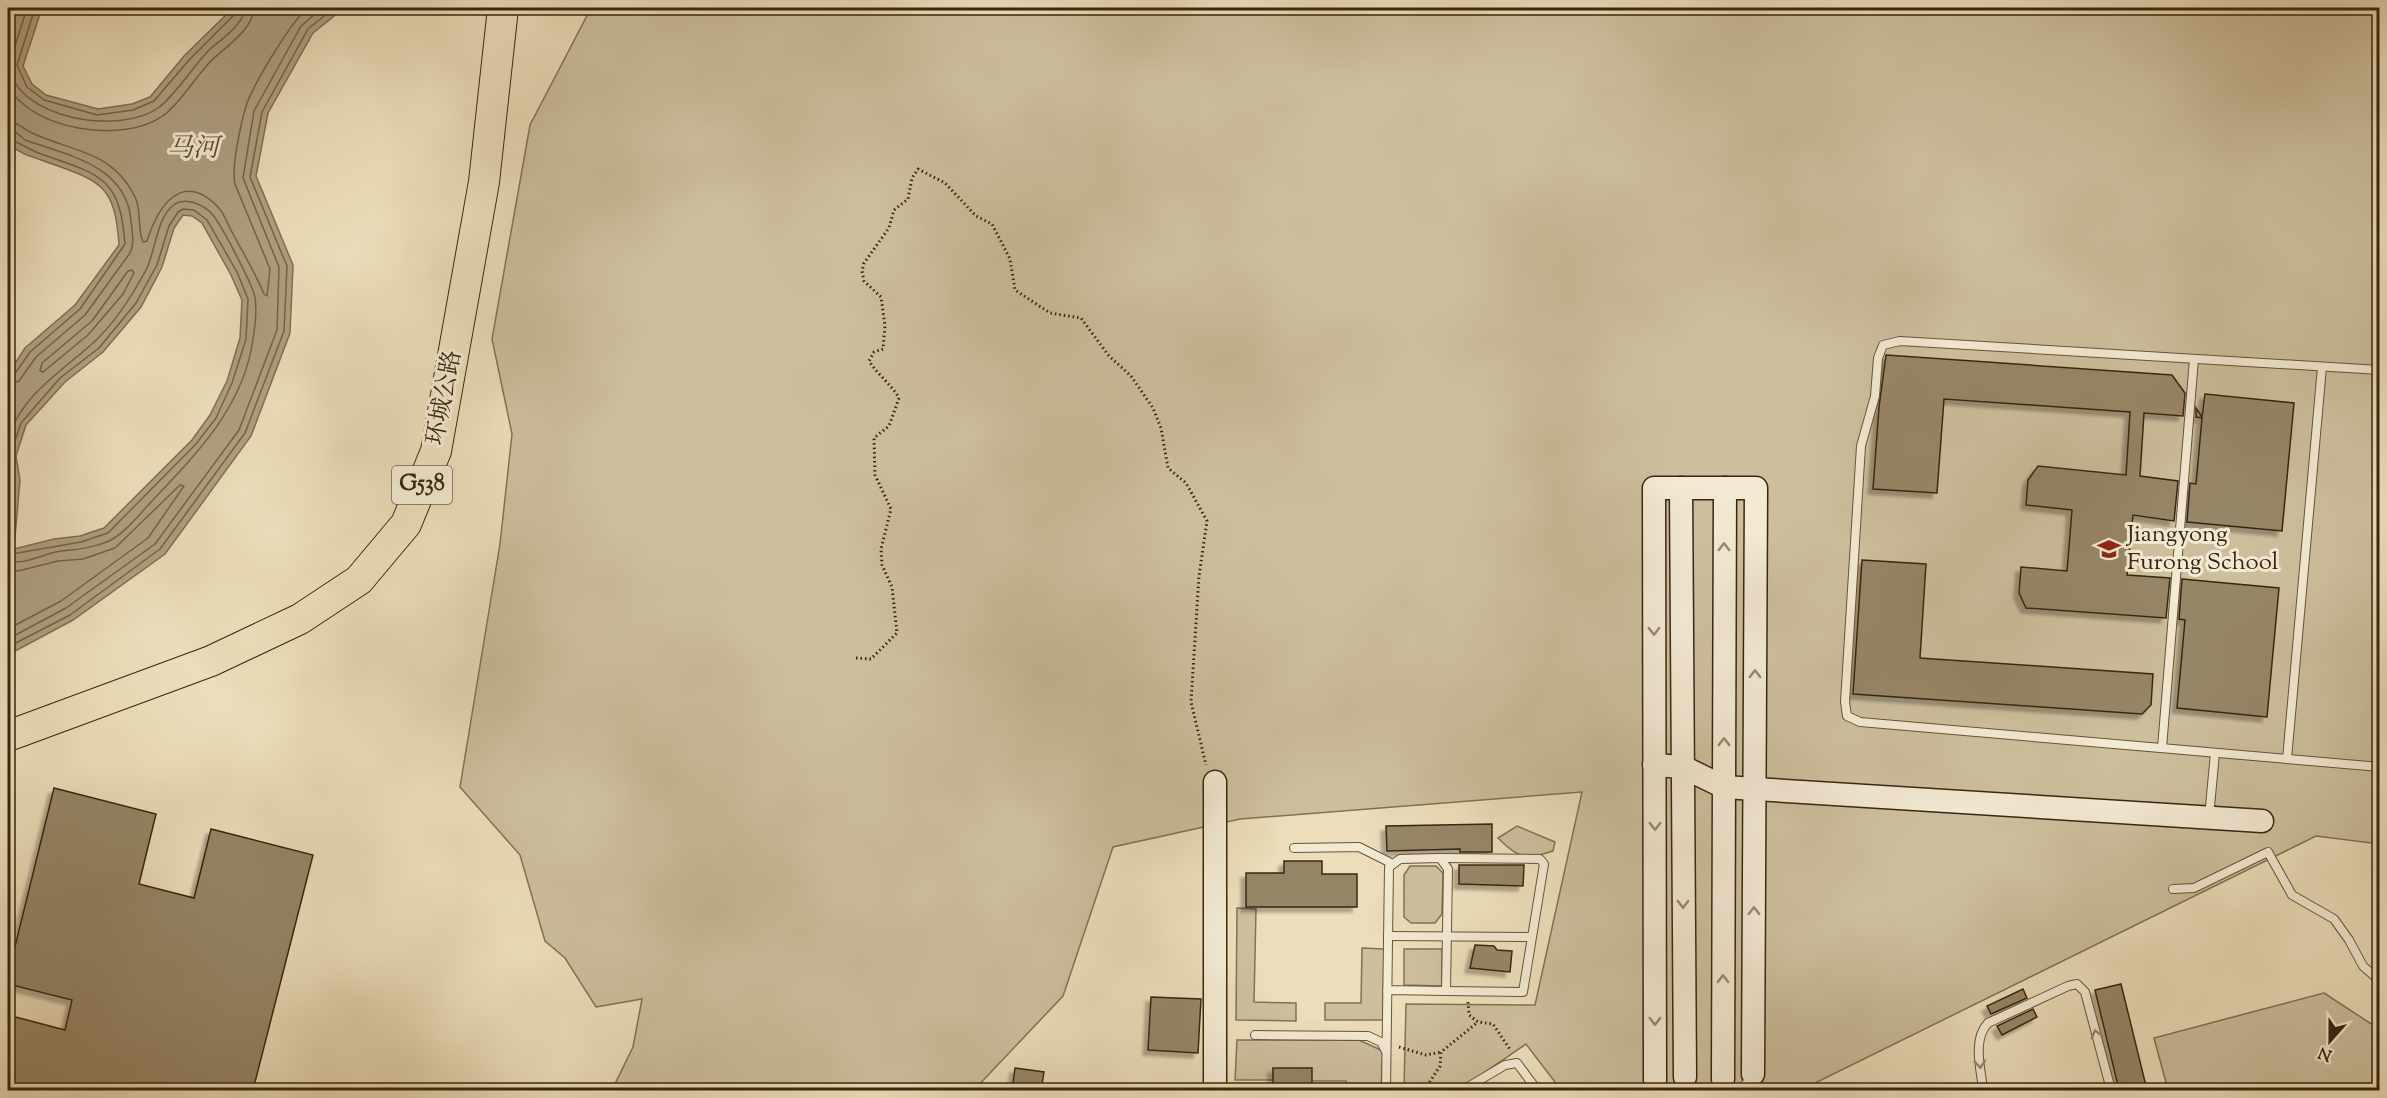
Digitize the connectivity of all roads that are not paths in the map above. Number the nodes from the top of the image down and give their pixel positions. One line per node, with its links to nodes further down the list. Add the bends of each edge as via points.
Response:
1 (503, 8): 10 (highway, 环城公路 / G538, via 483,182 436,451 406,524 359,580 300,619 211,661)
2 (2194, 359): 3 (lane); 11 (lane); 11 (lane, via 1900,340 1883,345 1859,465 1847,716 1860,722)
3 (2322, 367): 4 (lane); 13 (lane)
4 (2379, 370)
5 (1725, 488): 6 (main road); 7 (main road, via 1756,488); 9 (main road, one-way to 5)
6 (1681, 499): 8 (main road, via 1675,544); 8 (main road, via 1654,488); 15 (main road)
7 (1756, 563): 9 (main road); 19 (main road, one-way to 7)
8 (1654, 599): 14 (main road, one-way to 14)
9 (1724, 669): 18 (main road, one-way to 9)
10 (15, 733)
11 (2162, 748): 12 (lane)
12 (2215, 753): 13 (lane); 20 (lane)
13 (2287, 759): 16 (lane)
14 (1654, 765): 15 (main road); 38 (main road, one-way to 38)
15 (1683, 767): 18 (main road); 37 (main road, one-way to 37)
16 (2379, 767)
17 (1215, 782): 40 (main road)
18 (1724, 787): 19 (main road); 33 (main road, one-way to 18)
19 (1754, 788): 20 (main road); 32 (main road, one-way to 19)
20 (2209, 818): 21 (main road)
21 (2262, 821)
22 (1294, 848): 24 (lane, via 1359,847)
23 (1440, 858): 24 (lane, via 1400,859); 27 (lane, via 1448,868); 28 (lane, via 1540,859 1544,864)
24 (1394, 864): 26 (lane, via 1389,867)
25 (2173, 889): 29 (lane, via 2194,888 2268,852 2292,895 2334,919 2363,966)
26 (1388, 936): 27 (lane); 30 (lane)
27 (1448, 937): 28 (lane); 31 (lane)
28 (1531, 937): 31 (lane, via 1523,992)
29 (2379, 981)
30 (1387, 990): 31 (lane); 35 (lane)
31 (1446, 991)
32 (1753, 998): 33 (main road); 36 (main road)
33 (1723, 1017): 39 (main road)
34 (1255, 1035): 35 (lane, via 1368,1036 1381,1042)
35 (1386, 1052): 41 (lane)
36 (1753, 1074): 39 (lane, via 1744,1086)
37 (1683, 1082)
38 (1655, 1085)
39 (1726, 1087)
40 (1215, 1090)
41 (1386, 1090)
42 (1463, 1090): 43 (lane, via 1505,1065 1516,1063)
43 (1537, 1090)
44 (1983, 1090): 45 (lane, one-way to 44, via 2085,992 2077,984 1982,1029 1978,1042)
45 (2111, 1090)

